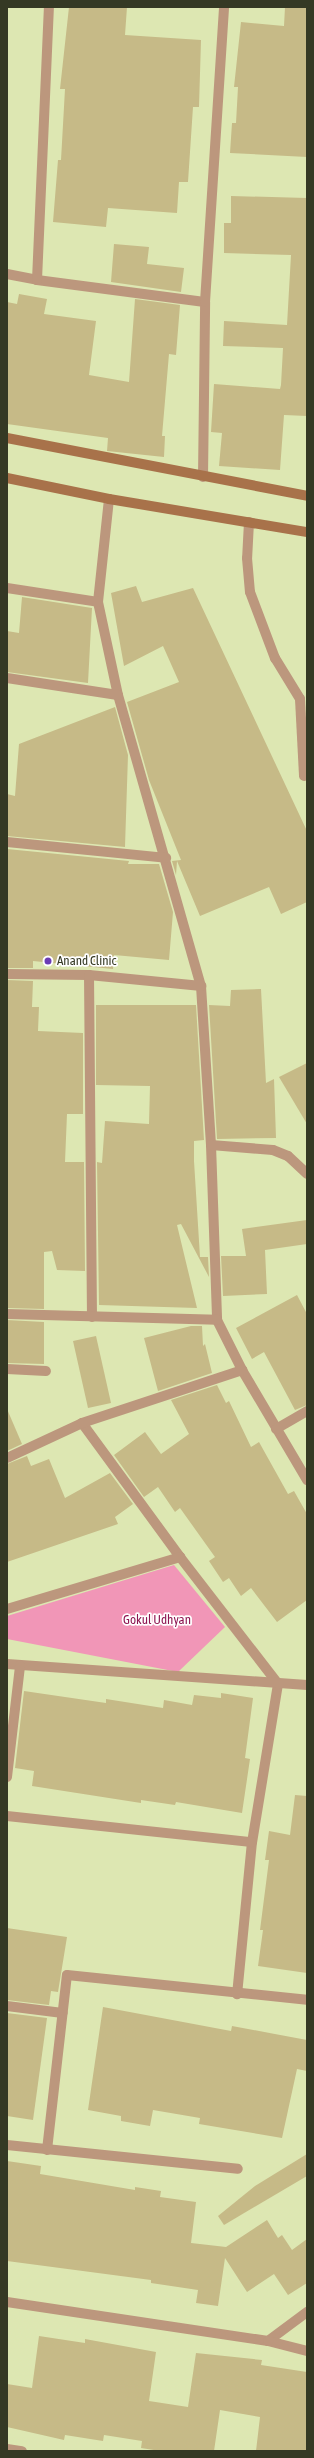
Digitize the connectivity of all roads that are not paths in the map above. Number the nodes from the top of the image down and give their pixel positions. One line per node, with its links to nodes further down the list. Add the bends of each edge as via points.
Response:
1 (49, 7): 4 (street)
2 (224, 7): 5 (street)
3 (7, 274): 4 (street)
4 (37, 280): 5 (street)
5 (204, 302): 7 (street)
6 (7, 438): 7 (main road)
7 (203, 477): 9 (main road)
8 (7, 478): 10 (main road)
9 (307, 496)
10 (109, 499): 11 (main road); 14 (street)
11 (249, 522): 12 (main road); 17 (street, via 247,558 250,592 275,658)
12 (307, 532)
13 (7, 588): 14 (street)
14 (98, 602): 16 (street)
15 (7, 678): 16 (street)
16 (118, 695): 20 (street)
17 (303, 696): 18 (street)
18 (304, 776)
19 (7, 842): 20 (street)
20 (166, 858): 23 (street)
21 (7, 974): 22 (street)
22 (89, 975): 23 (street); 27 (street)
23 (201, 986): 24 (street)
24 (211, 1145): 25 (street, via 274,1150 288,1156); 28 (street)
25 (307, 1174)
26 (7, 1314): 27 (street)
27 (92, 1317): 28 (street)
28 (217, 1320): 30 (street)
29 (7, 1369): 31 (street)
30 (242, 1370): 33 (street); 34 (street)
31 (46, 1371)
32 (307, 1411): 34 (street)
33 (82, 1423): 35 (street); 37 (street)
34 (276, 1429): 36 (street)
35 (7, 1458)
36 (307, 1480)
37 (180, 1557): 38 (street); 41 (street)
38 (7, 1609)
39 (7, 1664): 40 (street)
40 (20, 1666): 41 (street); 43 (street)
41 (278, 1684): 42 (street); 45 (street)
42 (307, 1685)
43 (7, 1777)
44 (7, 1816): 45 (street)
45 (252, 1842): 46 (street)
46 (237, 1994): 47 (street); 49 (street, via 67,1975)
47 (307, 2000)
48 (7, 2006): 49 (street)
49 (62, 2013): 51 (street)
50 (7, 2145): 51 (street)
51 (47, 2150): 52 (street)
52 (238, 2169)
53 (7, 2302): 55 (street)
54 (307, 2312): 55 (street)
55 (268, 2341): 56 (street)
56 (307, 2351)
57 (7, 2449): 58 (street)
58 (22, 2451)

